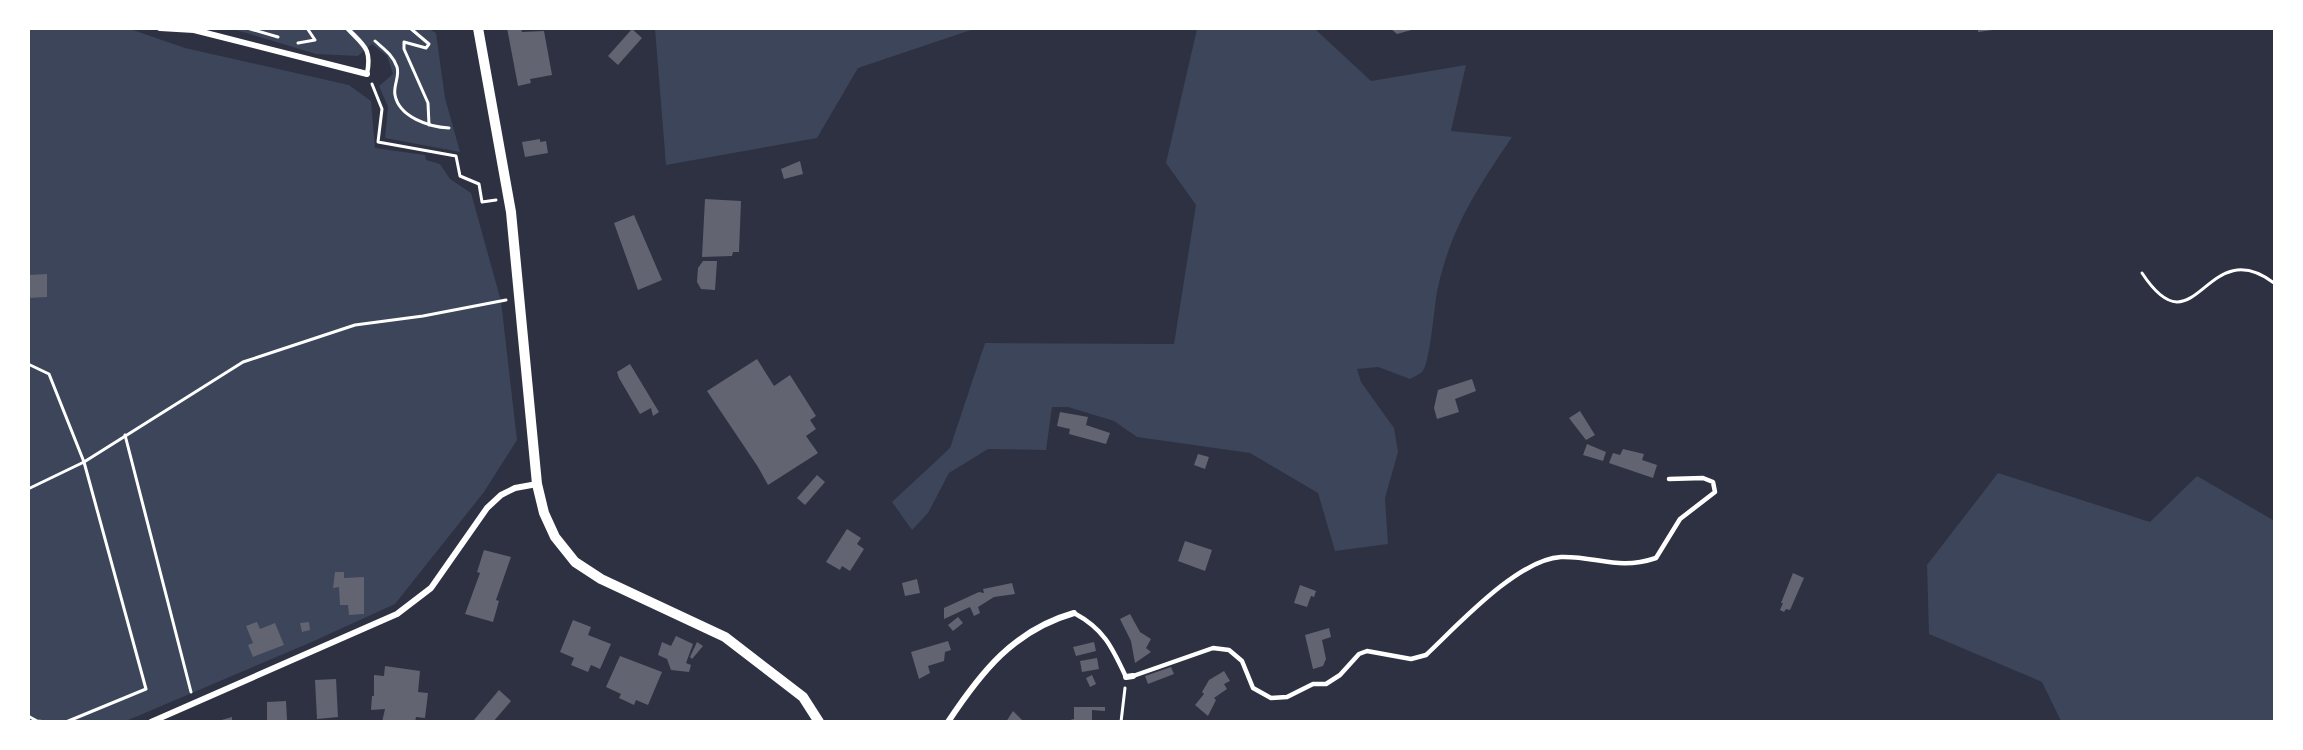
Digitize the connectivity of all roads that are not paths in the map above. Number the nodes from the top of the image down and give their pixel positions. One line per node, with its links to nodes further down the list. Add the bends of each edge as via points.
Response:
1 (160, 28): 4 (street, via 194,30)
2 (347, 28): 4 (lane, via 371,57)
3 (478, 28): 6 (street, via 509,198)
4 (367, 74)
5 (1669, 479): 7 (lane, via 1703,478 1713,482 1715,492 1680,519 1656,558 1621,565 1563,557 1542,559 1518,573 1426,655 1411,659 1367,651 1326,684 1313,684 1287,697 1271,698 1253,688 1242,661 1229,650 1213,648 1130,676 1110,643 1092,623)
6 (537, 484): 8 (street, via 501,495 487,508 431,588 397,614); 9 (street, via 555,537 575,562 601,579 725,637 803,697)
7 (1074, 613): 10 (street, via 1049,620 1017,639 987,666)
8 (151, 722)
9 (819, 722)
10 (948, 722)

